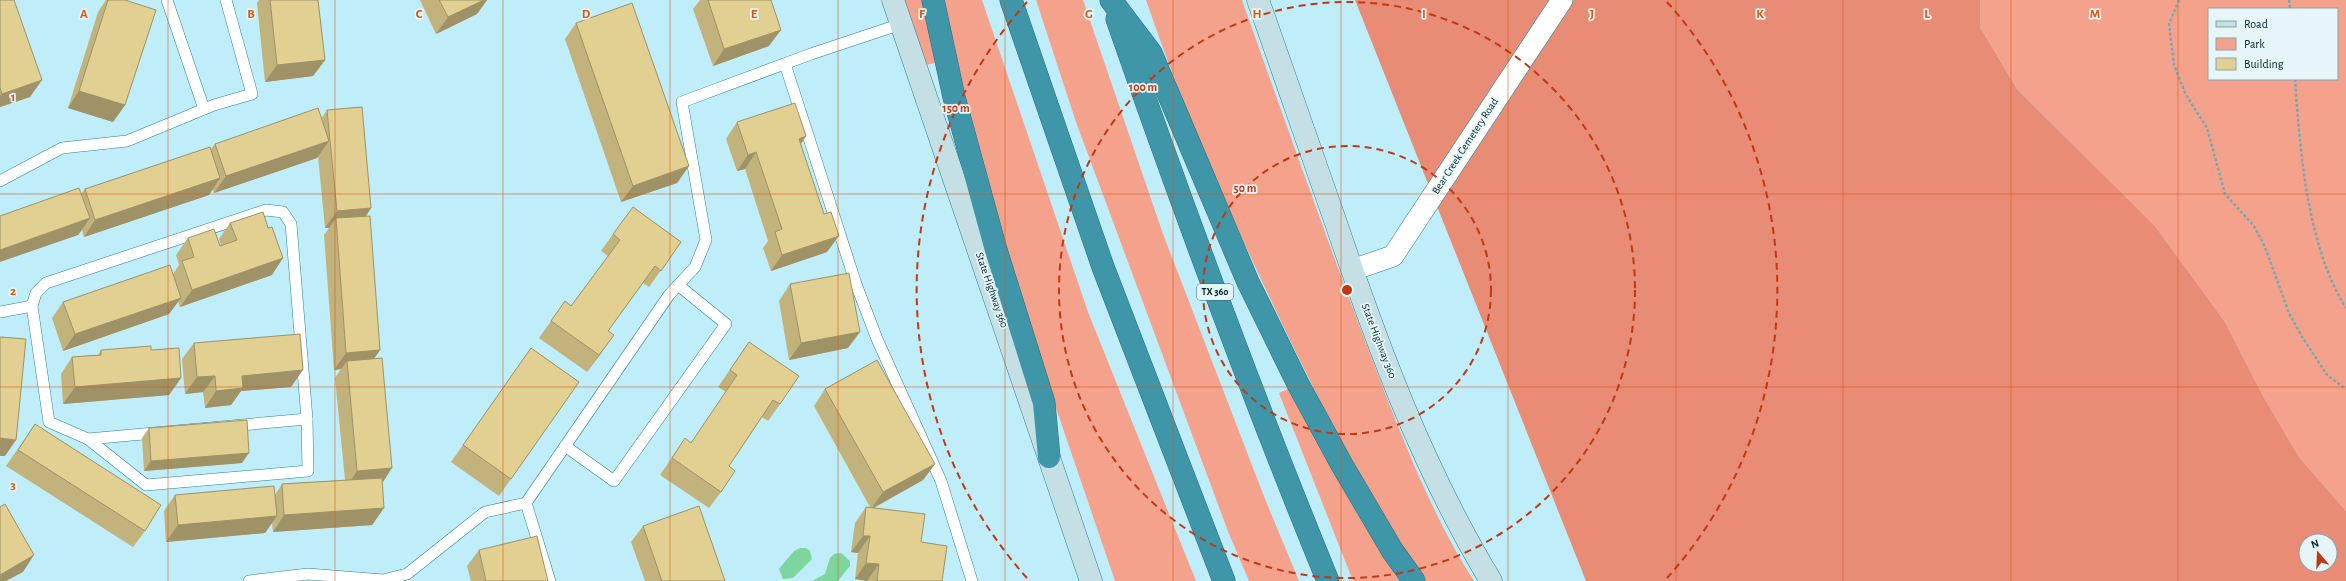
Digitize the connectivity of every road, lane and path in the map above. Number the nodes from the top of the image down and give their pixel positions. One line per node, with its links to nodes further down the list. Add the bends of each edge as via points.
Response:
1 (167, 0): 13 (lane)
2 (226, 0): 13 (lane, via 252,94)
3 (893, 0): 10 (main road, State Highway 360)
4 (933, 0): 24 (highway, via 954,97 996,250 1044,403)
5 (1011, 0): 30 (highway, via 1103,267)
6 (1111, 0): 31 (highway, TX 360, via 1192,233); 32 (highway, via 1151,53 1248,282 1298,384 1392,550)
7 (1258, 0): 15 (main road, State Highway 360)
8 (1562, 0): 15 (street, Bear Creek Cemetery Road, via 1393,256)
9 (2179, 0): 20 (path, via 2169,24 2174,65 2186,95 2207,128 2225,194 2254,226 2265,247 2289,313 2301,335 2327,375)
10 (901, 24): 11 (lane); 24 (main road, State Highway 360)
11 (785, 64): 16 (lane, via 682,102 706,240 695,268); 28 (lane, via 856,284 877,339 941,482)
12 (2295, 80): 18 (path, via 2299,141 2321,251 2329,277)
13 (204, 109): 14 (lane, via 127,141 62,148)
14 (0, 181)
15 (1352, 270): 33 (main road, State Highway 360, via 1420,446 1466,540)
16 (678, 285): 23 (lane, via 669,294); 23 (lane, via 726,324 614,481)
17 (32, 306): 19 (lane); 21 (lane, via 36,293 46,283 266,210 283,212 291,224); 22 (lane, via 49,422)
18 (2346, 308)
19 (0, 312)
20 (2346, 389)
21 (307, 419): 22 (lane); 22 (lane, via 308,471 146,485)
22 (88, 439)
23 (565, 446): 25 (lane)
24 (1049, 457): 29 (main road, State Highway 360)
25 (526, 503): 26 (lane, via 485,512 407,574 383,580 308,574); 27 (lane)
26 (249, 581)
27 (550, 581)
28 (972, 581)
29 (1091, 581)
30 (1224, 581)
31 (1328, 581)
32 (1414, 581)
33 (1491, 581)

